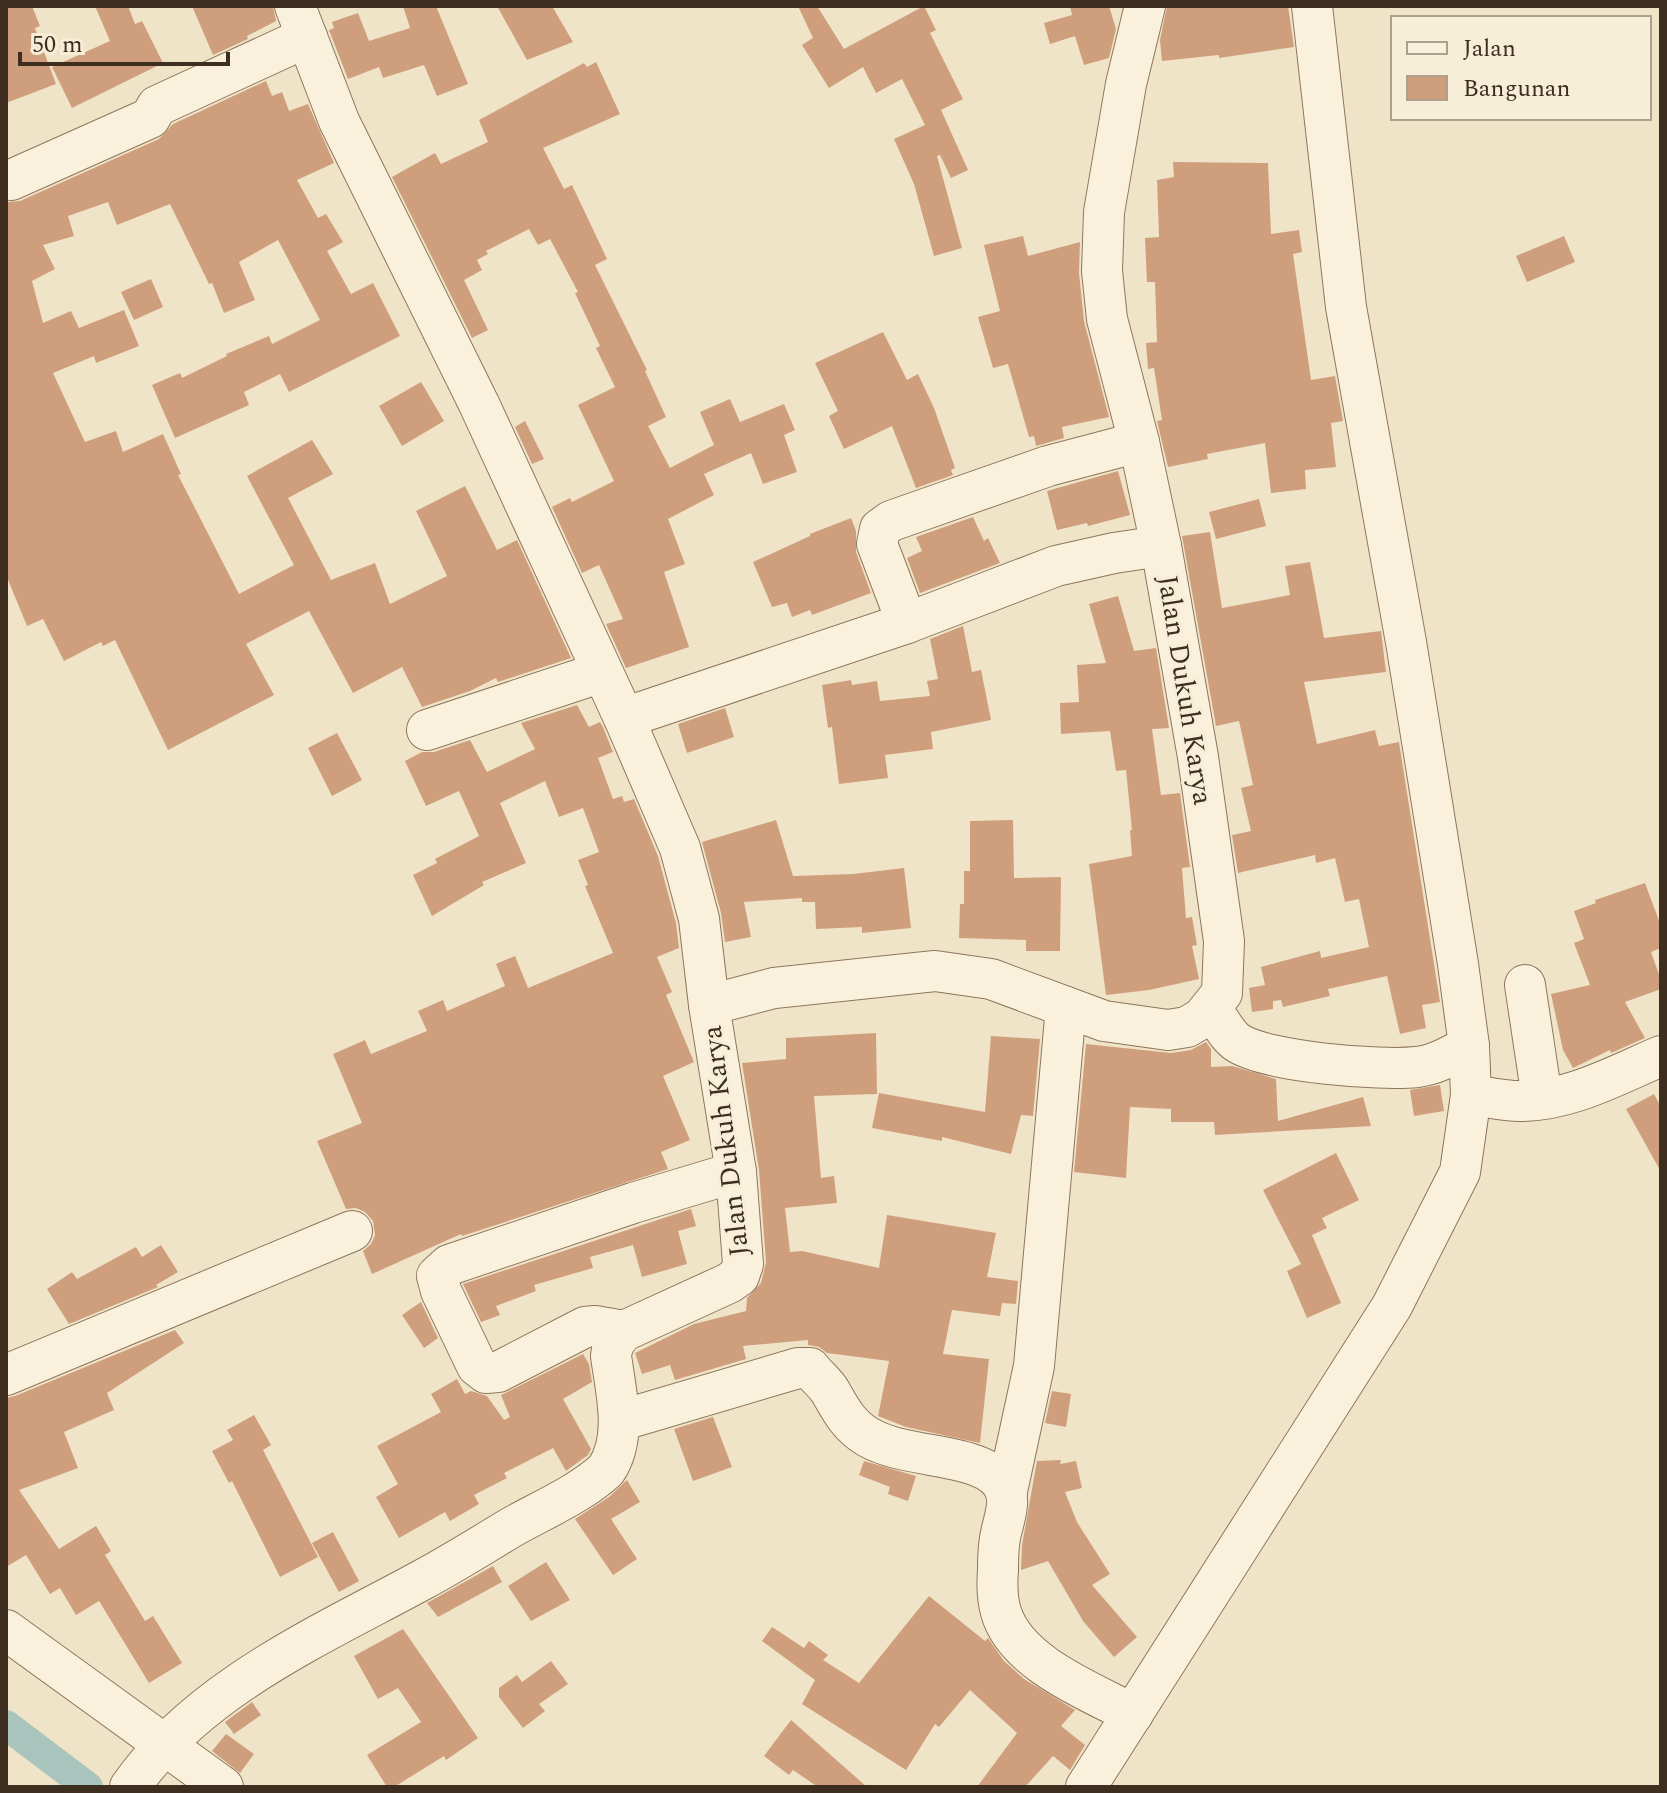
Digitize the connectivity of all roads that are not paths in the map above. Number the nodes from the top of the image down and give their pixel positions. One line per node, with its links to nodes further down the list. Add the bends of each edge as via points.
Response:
1 (1145, 6): 5 (street, Jalan Dukuh Karya, via 1104,212 1102,271 1107,319)
2 (1312, 6): 15 (street, via 1346,307)
3 (301, 22): 4 (street, via 157,106 150,118); 8 (street, via 339,121 479,404)
4 (11, 180)
5 (1139, 442): 6 (street, Jalan Dukuh Karya); 7 (street, via 1008,479 880,529 877,544)
6 (1161, 546): 7 (street, via 1056,566); 14 (street, Jalan Dukuh Karya, via 1224,941 1222,993)
7 (907, 623): 9 (street)
8 (602, 672): 9 (street); 10 (street)
9 (624, 718): 12 (street, via 690,878)
10 (427, 730)
11 (1525, 985): 18 (street)
12 (709, 1005): 13 (street, Jalan Dukuh Karya, via 774,988 935,971 991,979); 19 (street, Jalan Dukuh Karya)
13 (1066, 1007): 14 (street, Jalan Dukuh Karya, via 1104,1021 1168,1030 1187,1027); 24 (street, via 1034,1366)
14 (1212, 1009): 15 (street, via 1235,1041 1266,1054 1417,1067)
15 (1469, 1046): 17 (street)
16 (1661, 1056): 18 (street, via 1587,1089)
17 (1471, 1095): 18 (street); 26 (street, via 1460,1172 1392,1306)
18 (1542, 1098)
19 (736, 1172): 21 (street, Jalan Dukuh Karya, via 743,1264 739,1276); 21 (street, via 449,1265 437,1276 477,1366 486,1373 498,1372 585,1327)
20 (352, 1231): 22 (street)
21 (624, 1331): 23 (street, via 612,1349)
22 (6, 1375)
23 (619, 1421): 24 (street, via 810,1368 839,1411 870,1439 911,1454 984,1468); 27 (street, via 614,1455 601,1474 261,1667)
24 (1007, 1491): 26 (street, via 997,1580 1009,1631 1028,1654)
25 (6, 1630): 27 (street)
26 (1133, 1714): 29 (street)
27 (147, 1766): 28 (street)
28 (223, 1787)
29 (1086, 1787)

